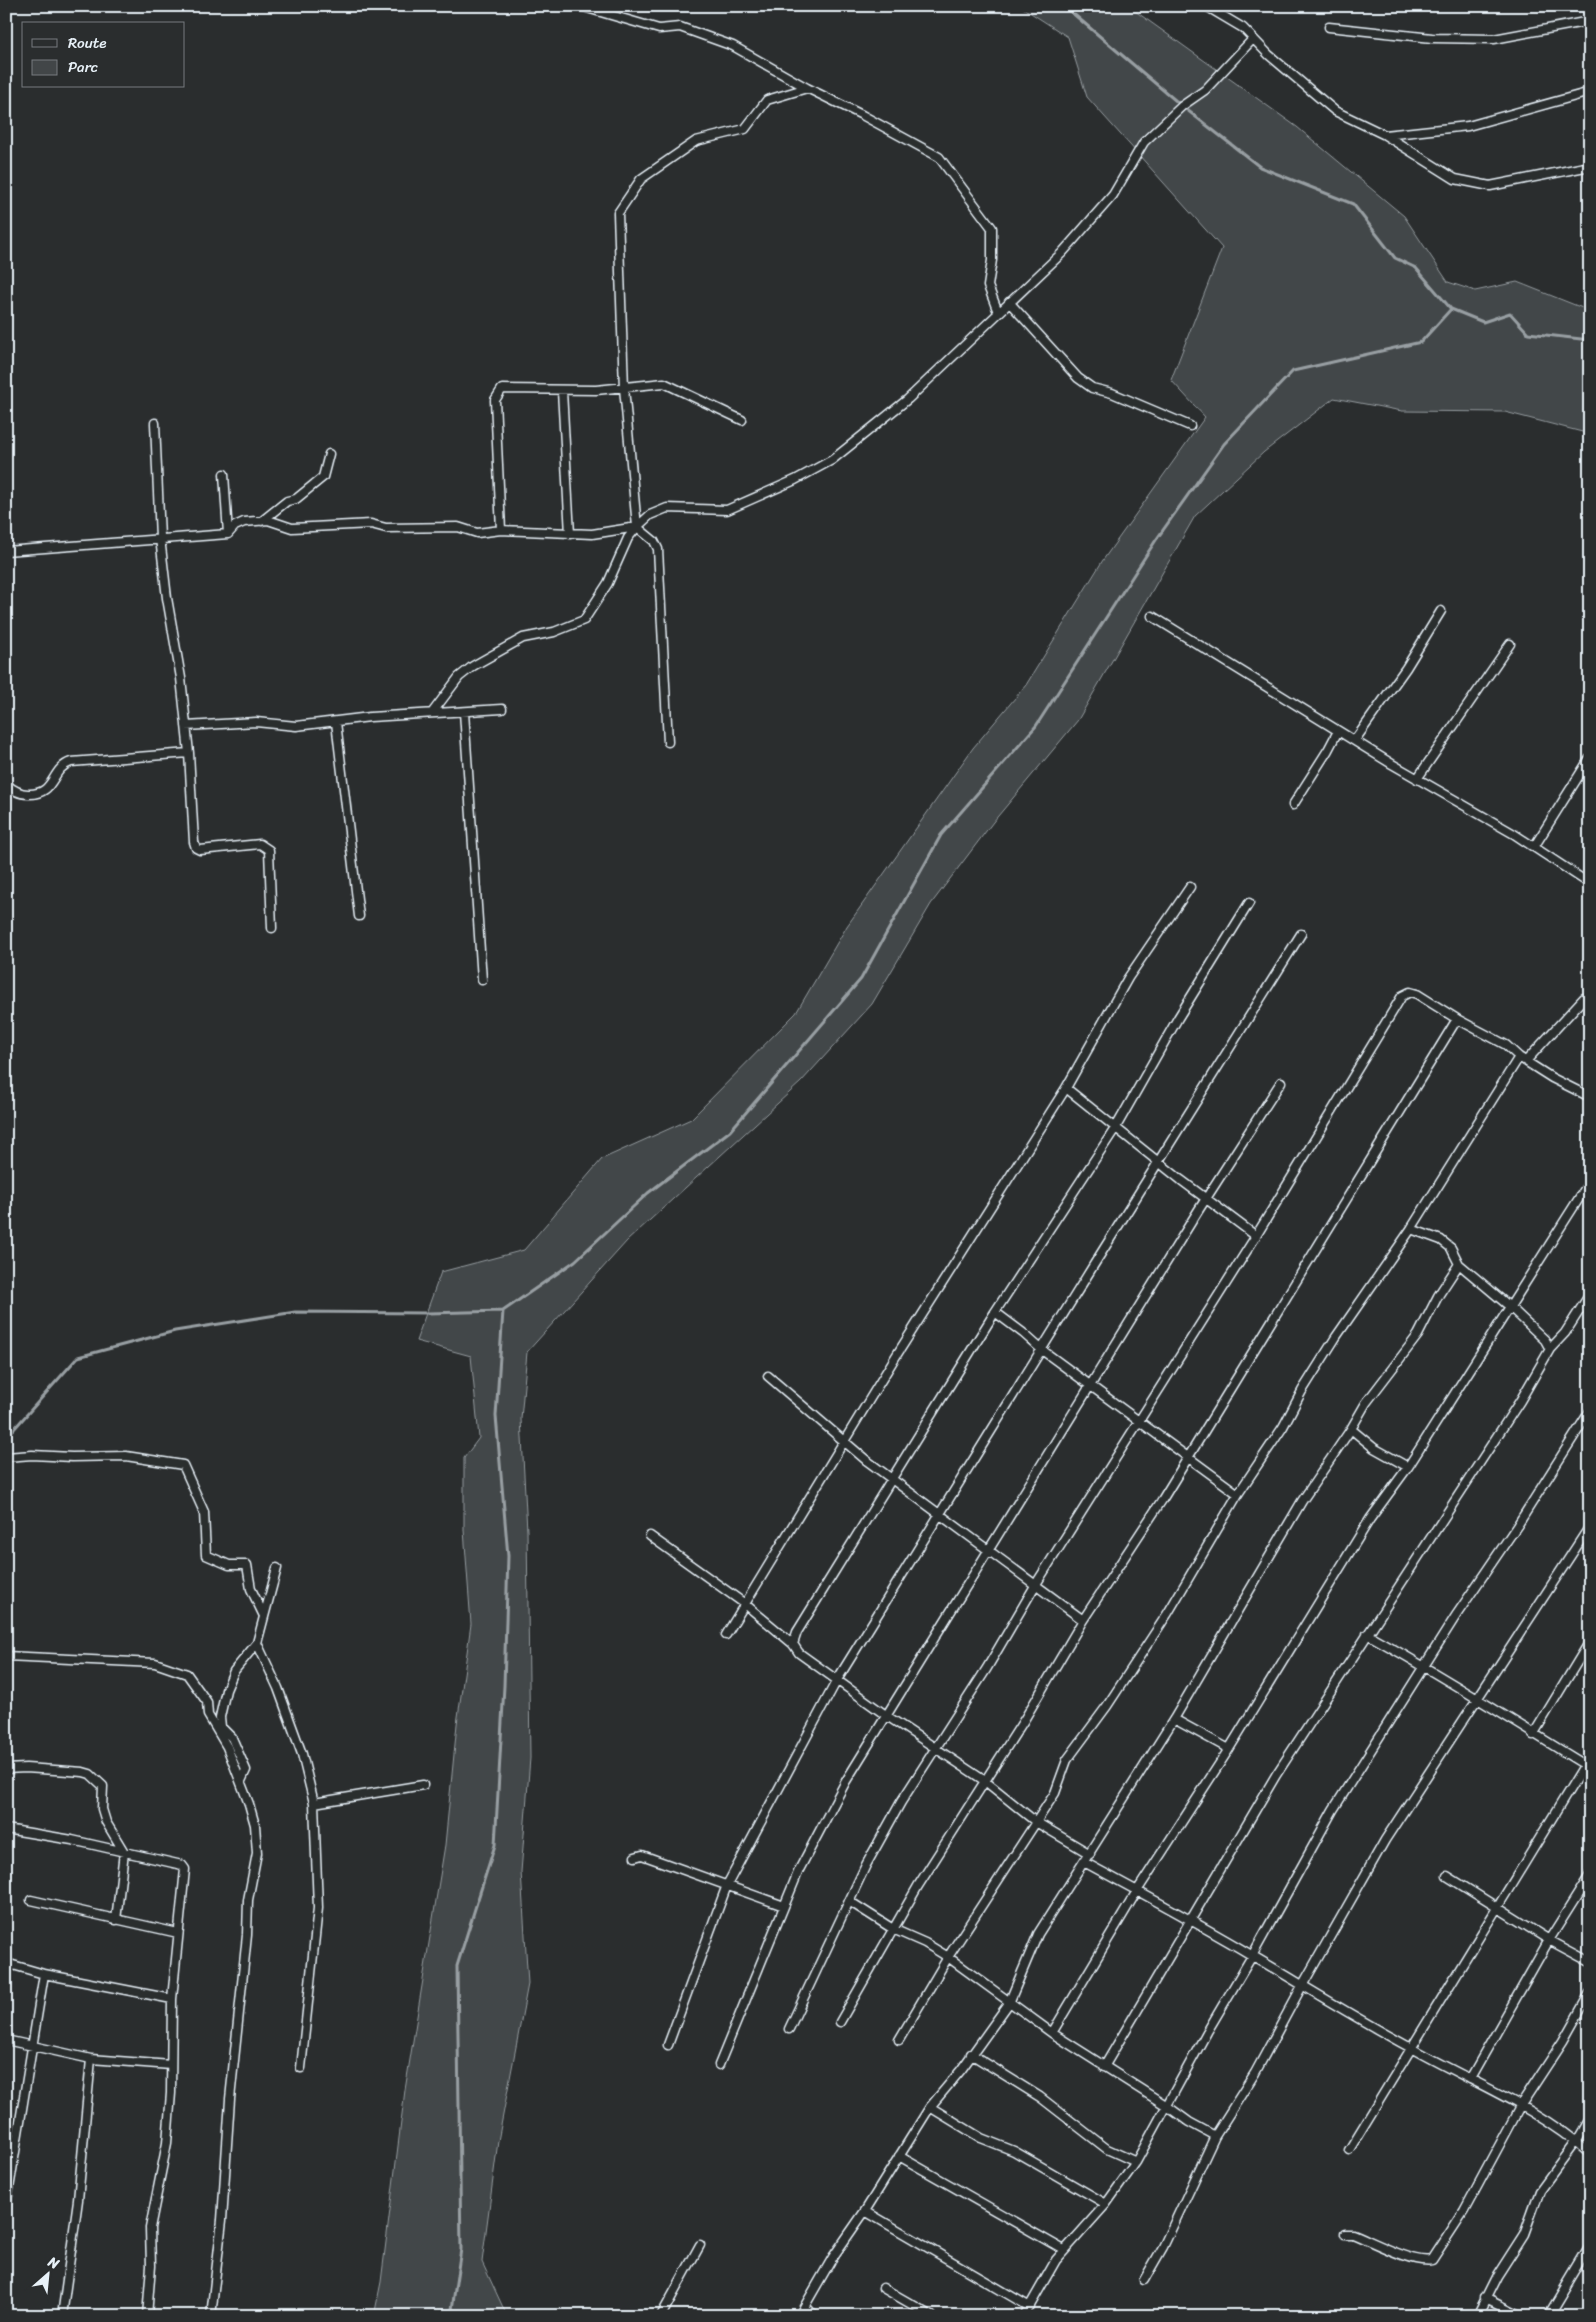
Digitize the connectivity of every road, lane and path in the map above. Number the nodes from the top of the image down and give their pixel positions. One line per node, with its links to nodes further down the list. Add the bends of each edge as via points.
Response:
1 (580, 6): 6 (street, via 659,29 680,27 733,46)
2 (1206, 6): 5 (street, via 1243,28)
3 (1590, 21): 4 (street, via 1494,39 1432,38)
4 (1329, 27)
5 (1252, 40): 8 (street, via 1335,111); 10 (street, via 1204,90 1144,142 1113,195 1062,253)
6 (807, 88): 11 (street, via 939,157 992,228 988,286); 12 (street, via 767,100 746,129 696,141 641,179 621,207 617,219)
7 (1590, 92): 8 (street, via 1468,126)
8 (1385, 135): 9 (street, via 1455,179 1467,183 1490,186)
9 (1590, 166)
10 (1009, 302): 11 (street); 16 (street, via 1078,378 1092,388 1112,393)
11 (998, 312): 20 (street, via 908,399 832,460 734,508 720,511 667,508 650,515)
12 (624, 388): 13 (street); 14 (street, via 669,384); 20 (street)
13 (562, 391): 21 (street, via 502,389 497,394); 23 (street)
14 (742, 420)
15 (155, 423): 24 (street)
16 (1190, 426)
17 (329, 454): 19 (street, via 323,477)
18 (224, 474): 22 (street)
19 (262, 521): 21 (street, via 292,528 366,524 386,528 458,527 477,533); 22 (street, via 244,522)
20 (638, 527): 23 (street); 31 (street, via 628,538 608,583 584,620 561,630 523,638 482,661 459,677); 36 (street, via 658,549)
21 (501, 530): 23 (street)
22 (228, 534): 24 (street)
23 (570, 534)
24 (160, 538): 25 (street); 33 (street)
25 (6, 550)
26 (1441, 611): 35 (street)
27 (1152, 616): 34 (street)
28 (1510, 644): 39 (street)
29 (502, 709): 30 (street)
30 (464, 712): 31 (street); 49 (street)
31 (432, 713): 32 (street)
32 (336, 722): 33 (street, via 296,726 256,722); 46 (street)
33 (186, 726): 37 (street)
34 (1338, 731): 35 (street); 41 (street)
35 (1355, 740): 39 (street)
36 (668, 742)
37 (189, 753): 40 (street, via 71,762 64,764 46,790 34,794 18,793); 47 (street, via 196,848 260,844 269,850)
38 (1590, 758): 42 (street)
39 (1418, 779): 42 (street)
40 (6, 784)
41 (1293, 805)
42 (1534, 847): 43 (street)
43 (1590, 884)
44 (1190, 887): 54 (street, via 1128,978)
45 (1249, 903): 56 (street)
46 (359, 916)
47 (272, 928)
48 (1301, 934): 57 (street)
49 (482, 980)
50 (1584, 998): 52 (street)
51 (1457, 1019): 52 (street, via 1506,1045); 61 (street, via 1417,994 1410,992 1402,996); 75 (street)
52 (1522, 1059): 55 (street); 60 (street)
53 (1281, 1082): 59 (street)
54 (1066, 1088): 56 (street); 73 (street)
55 (1590, 1097)
56 (1116, 1127): 57 (street); 65 (street)
57 (1159, 1163): 59 (street); 67 (street)
58 (1590, 1181): 64 (street)
59 (1207, 1199): 61 (street); 69 (street)
60 (1411, 1228): 62 (street, via 1441,1240 1451,1248); 78 (street, via 1336,1337 1283,1427)
61 (1256, 1236): 71 (street)
62 (1459, 1264): 64 (street); 72 (street, via 1418,1335 1377,1388)
63 (1590, 1294): 66 (street, via 1565,1333)
64 (1509, 1306): 66 (street, via 1546,1340); 76 (street)
65 (995, 1312): 67 (street); 77 (street)
66 (1550, 1348): 88 (street, via 1520,1401)
67 (1042, 1350): 69 (street); 79 (street)
68 (768, 1376): 73 (street)
69 (1091, 1385): 71 (street); 82 (street)
70 (1590, 1411): 94 (street)
71 (1140, 1421): 75 (street); 84 (street)
72 (1351, 1430): 76 (street, via 1374,1448); 98 (street, via 1302,1501)
73 (843, 1442): 77 (street); 85 (street)
74 (6, 1457): 86 (street, via 118,1455 183,1465 204,1512 206,1555 229,1564 248,1565 251,1589)
75 (1187, 1458): 78 (street); 87 (street)
76 (1408, 1467): 101 (street, via 1370,1519)
77 (892, 1479): 79 (street); 92 (street, via 797,1632)
78 (1238, 1494): 109 (street, via 1168,1613 1067,1760 1055,1793)
79 (940, 1516): 82 (street); 95 (street)
80 (1590, 1526): 96 (street)
81 (650, 1536): 85 (street)
82 (989, 1550): 84 (street); 97 (street)
83 (277, 1568): 86 (street)
84 (1036, 1584): 87 (street); 100 (street)
85 (745, 1604): 89 (street); 92 (street)
86 (264, 1616): 91 (street)
87 (1083, 1620): 106 (street)
88 (1367, 1634): 94 (street); 124 (street, via 1276,1775)
89 (726, 1635)
90 (1590, 1641): 99 (street)
91 (257, 1643): 105 (street, via 231,1677 220,1717 221,1727 232,1738 246,1770); 108 (street, via 278,1688 302,1754)
92 (793, 1644): 95 (street, via 799,1653)
93 (6, 1656): 105 (street, via 155,1663 188,1674 207,1702 208,1715 227,1747)
94 (1424, 1666): 96 (street); 128 (street, via 1333,1810)
95 (837, 1680): 97 (street); 117 (street)
96 (1476, 1700): 99 (street); 133 (street, via 1386,1840)
97 (887, 1716): 100 (street); 121 (street, via 846,1781 799,1870)
98 (1174, 1719): 101 (street); 112 (street)
99 (1533, 1735): 103 (street)
100 (936, 1748): 106 (street); 120 (street, via 897,1810)
101 (1229, 1749): 118 (street)
102 (1590, 1756): 103 (street)
103 (1587, 1766): 122 (street)
104 (6, 1769): 111 (street, via 83,1772 95,1777 103,1786 102,1809 106,1822)
105 (241, 1781): 176 (street, via 255,1825 257,1853 248,1900)
106 (985, 1781): 109 (street); 125 (street)
107 (423, 1785): 108 (street)
108 (314, 1803): 150 (street, via 318,1908)
109 (1036, 1822): 112 (street); 129 (street)
110 (6, 1829): 111 (street)
111 (124, 1852): 123 (street); 126 (street, via 184,1866)
112 (1090, 1854): 114 (street)
113 (635, 1857): 117 (street, via 642,1855)
114 (1084, 1862): 118 (street); 136 (street, via 1038,1934)
115 (1590, 1875): 127 (street)
116 (1447, 1876): 122 (street)
117 (727, 1885): 121 (street); 142 (street)
118 (1137, 1891): 124 (street); 139 (street)
119 (31, 1900): 123 (street)
120 (849, 1900): 125 (street); 138 (street)
121 (784, 1906): 148 (street)
122 (1498, 1908): 127 (street); 144 (street)
123 (116, 1920): 126 (street)
124 (1191, 1922): 128 (street); 149 (street)
125 (893, 1929): 129 (street, via 925,1942); 137 (street)
126 (178, 1933): 135 (street)
127 (1549, 1940): 130 (street); 151 (street)
128 (1252, 1956): 133 (street); 153 (street)
129 (948, 1957): 136 (street); 141 (street)
130 (1590, 1962)
131 (6, 1963): 132 (street)
132 (44, 1974): 135 (street); 143 (street)
133 (1302, 1986): 144 (street); 156 (street, via 1255,2073)
134 (1590, 1993): 152 (street, via 1563,2042)
135 (172, 1999): 147 (street)
136 (1009, 2003): 139 (street); 145 (street)
137 (840, 2022)
138 (789, 2029)
139 (1052, 2033): 149 (street)
140 (6, 2040): 143 (street)
141 (899, 2040)
142 (668, 2045)
143 (34, 2046): 146 (street); 163 (street)
144 (1411, 2048): 151 (street); 158 (street)
145 (971, 2054): 154 (street); 161 (street, via 1040,2097 1107,2149)
146 (91, 2059): 147 (street); 174 (street, via 78,2200)
147 (171, 2065): 175 (street, via 167,2142 150,2228)
148 (719, 2065)
149 (1104, 2067): 153 (street)
150 (300, 2068)
151 (1470, 2079): 152 (street)
152 (1521, 2105): 157 (street); 165 (street, via 1464,2210 1432,2260)
153 (1167, 2106): 156 (street); 161 (street)
154 (930, 2107): 160 (street); 162 (street, via 981,2138 1014,2152)
155 (1590, 2118): 157 (street)
156 (1215, 2136): 169 (street)
157 (1576, 2141): 159 (street); 171 (street, via 1540,2190 1524,2234)
158 (1349, 2150)
159 (1590, 2154)
160 (899, 2156): 164 (street); 168 (street)
161 (1136, 2162): 162 (street)
162 (1106, 2204): 168 (street)
163 (6, 2207)
164 (865, 2211): 172 (street); 173 (street, via 833,2257)
165 (1345, 2234)
166 (700, 2245): 177 (street)
167 (1590, 2246): 184 (street)
168 (1064, 2250): 172 (street)
169 (1144, 2280)
170 (884, 2288): 180 (street)
171 (1485, 2298): 182 (street); 183 (street)
172 (1030, 2306): 181 (street)
173 (804, 2308): 178 (street); 179 (street)
174 (62, 2316)
175 (147, 2316)
176 (211, 2316)
177 (661, 2316)
178 (799, 2316)
179 (817, 2316)
180 (932, 2316)
181 (1024, 2316)
182 (1477, 2316)
183 (1521, 2316)
184 (1548, 2316)

